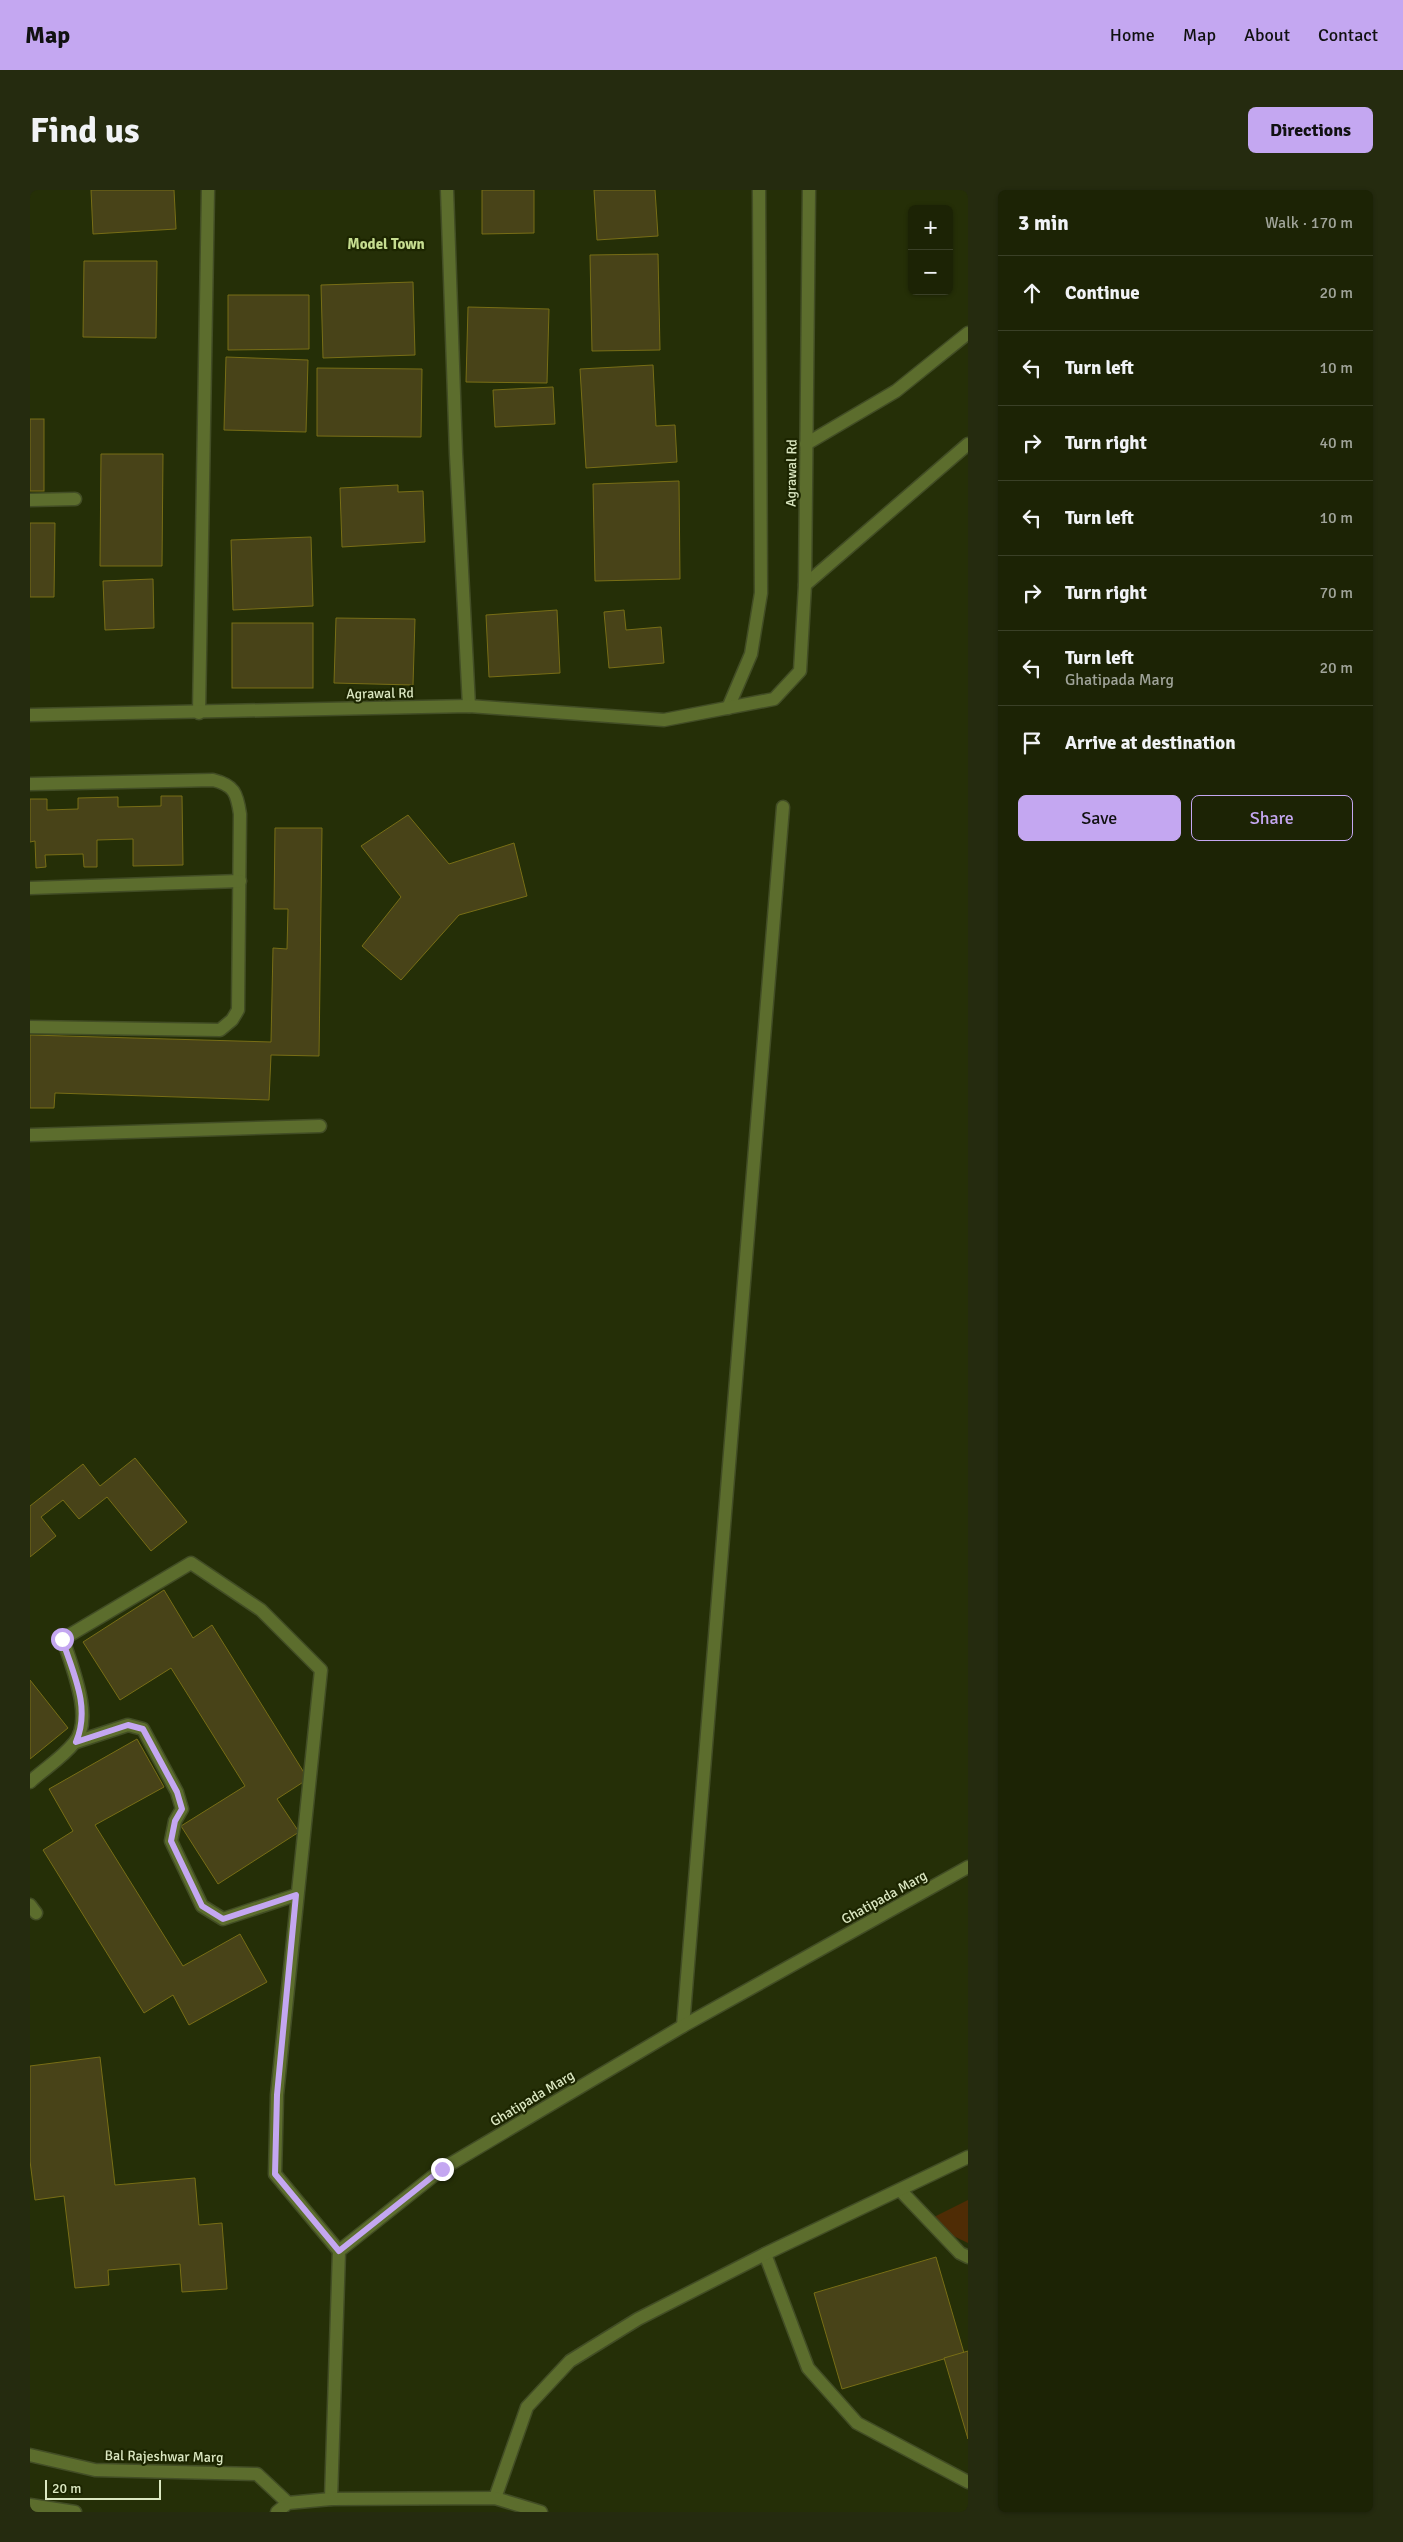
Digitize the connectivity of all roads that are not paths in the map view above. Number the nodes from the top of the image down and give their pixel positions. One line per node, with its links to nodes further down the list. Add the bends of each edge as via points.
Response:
1 (208, 190): 13 (street)
2 (447, 190): 11 (street)
3 (759, 190): 12 (street, via 761,593 751,654)
4 (812, 191): 6 (street, Agrawal Rd)
5 (968, 333): 6 (street, via 896,391)
6 (806, 444): 10 (street, Agrawal Rd)
7 (968, 444): 10 (street)
8 (76, 499): 9 (street)
9 (30, 500)
10 (805, 585): 12 (street, Agrawal Rd, via 800,671 774,699)
11 (469, 706): 12 (street, Agrawal Rd, via 664,720); 13 (street, Agrawal Rd)
12 (728, 708)
13 (199, 712): 14 (street, Agrawal Rd)
14 (30, 715)
15 (30, 784): 17 (street, via 213,780 226,783 238,796)
16 (783, 807): 26 (street)
17 (240, 881): 18 (street); 19 (street, via 238,1010 220,1030)
18 (30, 888)
19 (30, 1027)
20 (320, 1126): 21 (street)
21 (30, 1135)
22 (76, 1742): 23 (street); 25 (street, via 128,1725 143,1729 177,1792 182,1809 175,1821 171,1841 202,1906 223,1919); 25 (street, via 82,1727 81,1699 62,1639 191,1563 261,1610 321,1670)
23 (30, 1782)
24 (968, 1867): 26 (street, Ghatipada Marg)
25 (296, 1895): 29 (street, via 277,2095 275,2174)
26 (683, 2026): 29 (street, Ghatipada Marg, via 442,2169)
27 (968, 2158): 28 (street)
28 (900, 2190): 30 (street); 31 (street, via 960,2253)
29 (339, 2251): 35 (street)
30 (765, 2254): 33 (street, via 808,2368 820,2382 857,2423); 34 (street, via 638,2319 570,2361 527,2407)
31 (968, 2257)
32 (30, 2454): 36 (street, Bal Rajeshwar Marg, via 95,2470 256,2474)
33 (968, 2482)
34 (495, 2498): 35 (street); 40 (street)
35 (331, 2499): 36 (street)
36 (288, 2502): 39 (street)
37 (30, 2505): 38 (street)
38 (75, 2512)
39 (277, 2512)
40 (541, 2512)

